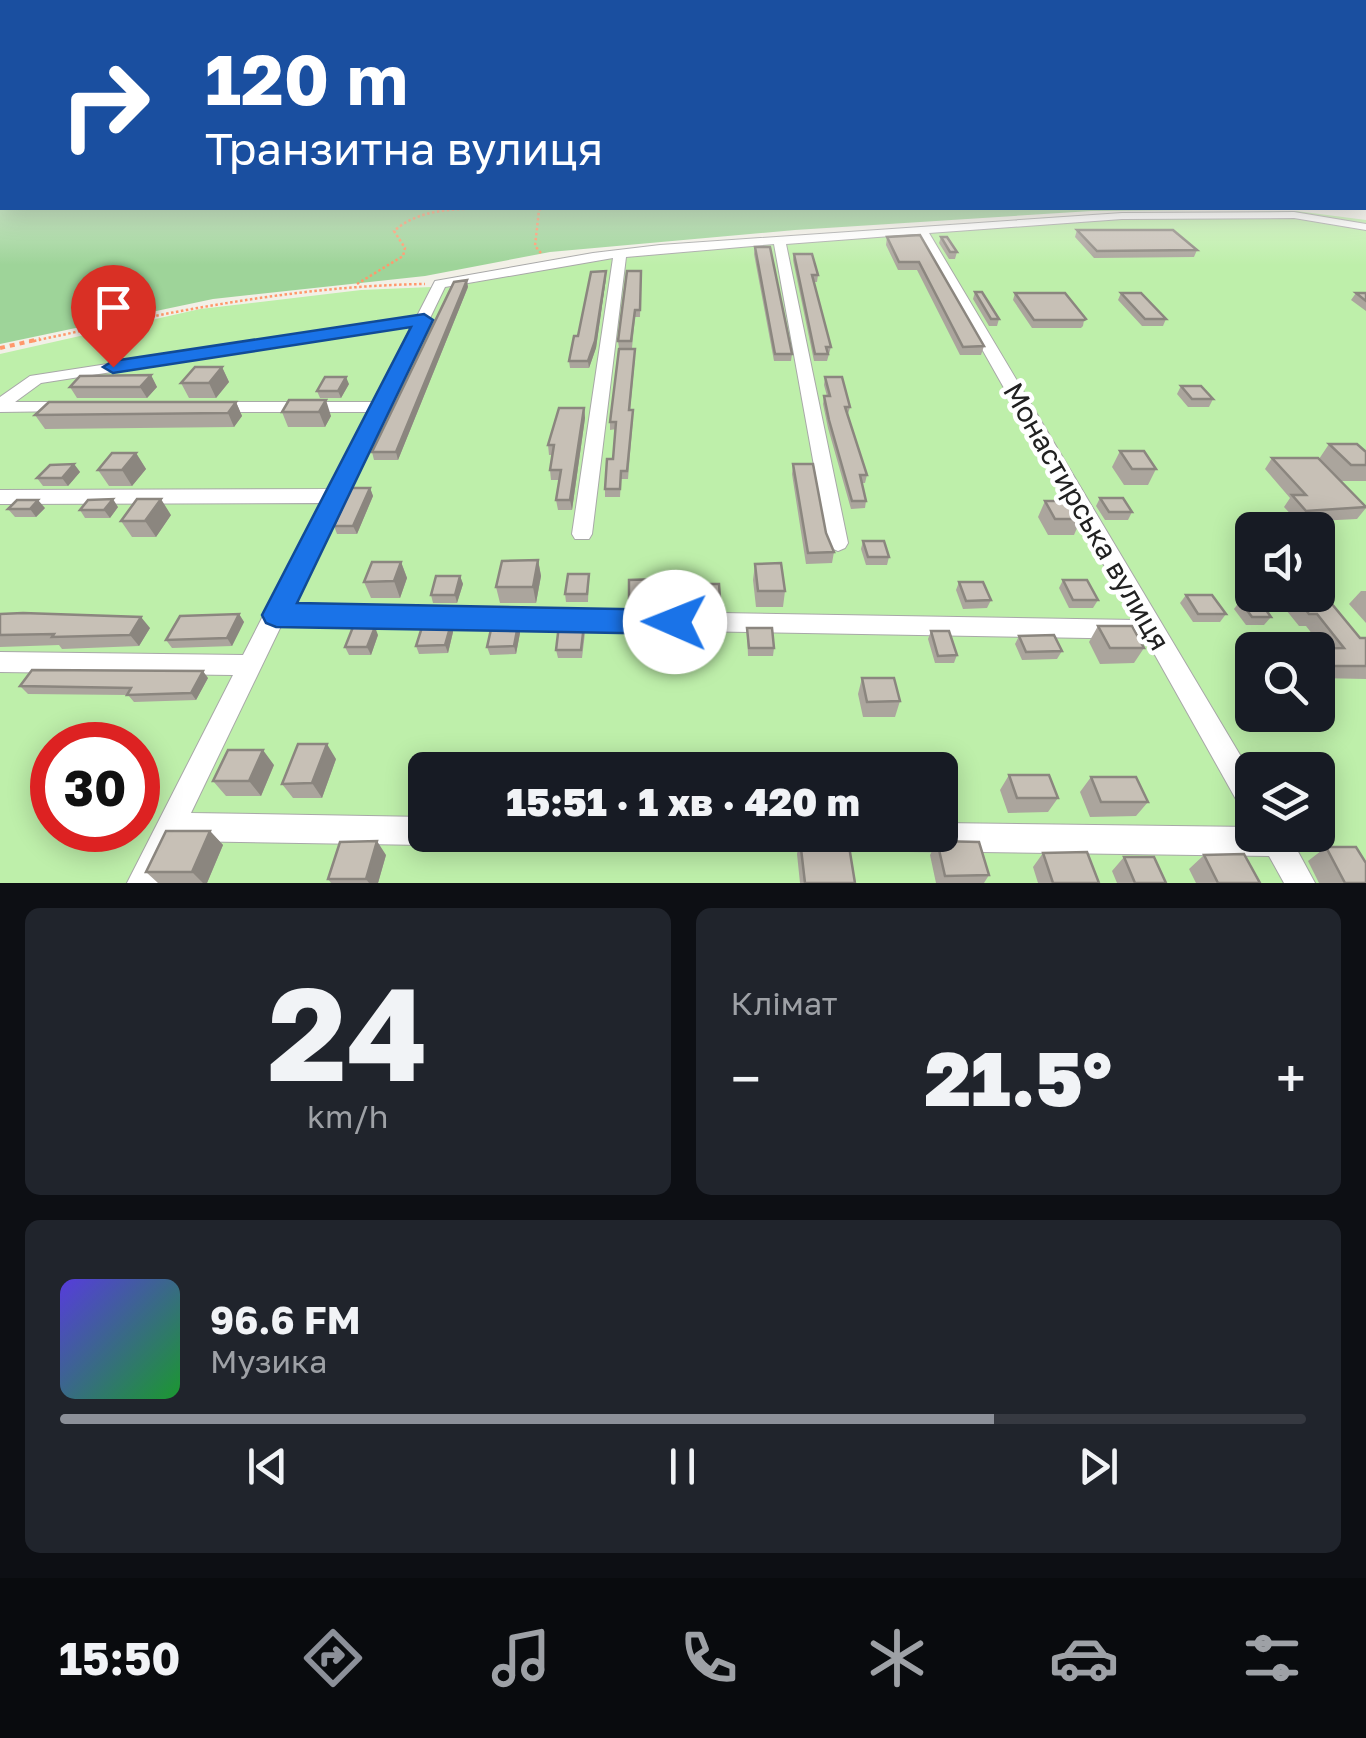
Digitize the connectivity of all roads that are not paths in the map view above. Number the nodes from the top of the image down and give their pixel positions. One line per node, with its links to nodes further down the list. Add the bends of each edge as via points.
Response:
1 (1366, 227): 2 (street, via 1294,215 1122,216)
2 (922, 232): 3 (street); 15 (street, Монастирська вулиця)
3 (779, 241): 4 (street); 13 (street)
4 (620, 254): 5 (street, via 440,284); 12 (street)
5 (424, 320): 6 (street, via 36,379); 9 (street)
6 (0, 406): 7 (street)
7 (76, 407)
8 (190, 407): 9 (street)
9 (380, 407): 10 (street)
10 (336, 496): 11 (street); 14 (street)
11 (0, 497)
12 (582, 534)
13 (838, 544)
14 (276, 615): 15 (street); 17 (street)
15 (1154, 630): 18 (street, Монастирська вулиця)
16 (0, 662): 17 (street)
17 (252, 665): 19 (street)
18 (1235, 771)
19 (170, 827): 20 (street); 24 (street)
20 (408, 831)
21 (958, 836): 22 (street)
22 (1235, 838)
23 (1282, 852): 25 (street)
24 (142, 883)
25 (1300, 883)

